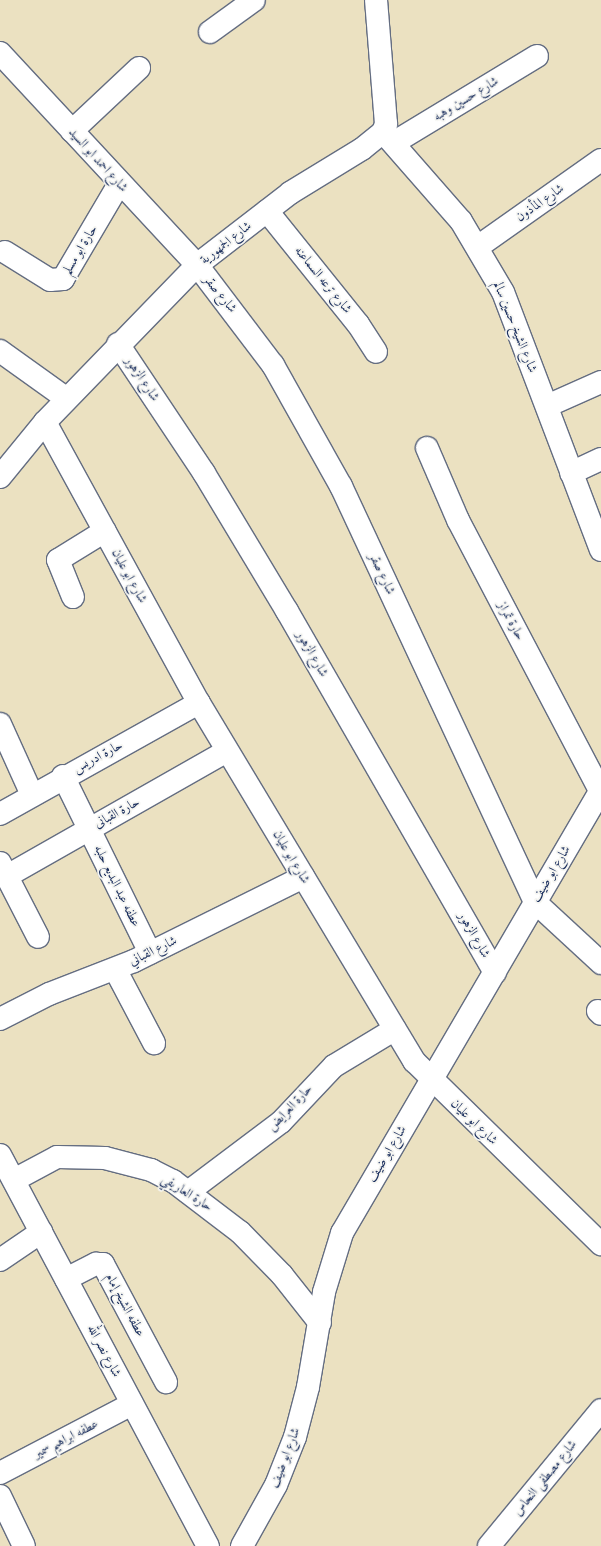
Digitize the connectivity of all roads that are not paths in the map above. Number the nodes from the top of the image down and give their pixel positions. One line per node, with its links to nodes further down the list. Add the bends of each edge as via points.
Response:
1 (254, 0): 3 (street)
2 (376, 0): 8 (street)
3 (210, 32)
4 (0, 53): 7 (street, شارع احمد ابو السيد)
5 (537, 56): 8 (street, شارع حسين وهبه)
6 (139, 68): 7 (street)
7 (72, 131): 10 (street, شارع احمد ابو السيد)
8 (389, 137): 11 (street, شارع الجمهورية); 12 (street, شارع الشيخ حسين سالم)
9 (601, 160): 12 (street, شارع المأذون)
10 (119, 184): 13 (street, حارة ابو مسلم, via 63,279 50,280); 14 (street, شارع احمد ابو السيد)
11 (268, 211): 14 (street, شارع الجمهورية); 17 (street, شارع ترعه السماعنه, via 358,324)
12 (479, 246): 20 (street, شارع الشيخ حسين سالم, via 503,292)
13 (5, 252)
14 (197, 265): 15 (street, شارع الجمهورية); 39 (street, شارع صقر, via 273,365 320,444)
15 (118, 344): 19 (street, شارع الجمهورية); 44 (street, شارع الزهور, via 204,474 283,604)
16 (0, 351): 19 (street)
17 (376, 352)
18 (601, 382): 20 (street)
19 (67, 399): 21 (street, شارع الجمهورية)
20 (547, 406): 24 (street, شارع الشيخ حسين سالم)
21 (45, 422): 25 (street, شارع الجمهورية); 26 (street, شارع ابو عليان)
22 (426, 448): 33 (street, حارة تمراز, via 458,520)
23 (601, 459): 24 (street)
24 (572, 473): 27 (street, شارع الشيخ حسين سالم)
25 (0, 477)
26 (105, 531): 28 (street, via 58,560); 29 (street, شارع ابو عليان)
27 (598, 536)
28 (73, 597)
29 (199, 703): 31 (street, شارع ابو عليان); 32 (street, حارة ادريس)
30 (0, 724): 34 (street)
31 (227, 751): 36 (street, حارة القبانى); 38 (street, شارع ابو عليان)
32 (63, 776): 34 (street, حارة ادريس); 36 (street, عطفه عبد البديع حلبه)
33 (600, 790): 39 (street, شارع ابو ضيف)
34 (32, 795): 35 (street, حارة ادريس)
35 (0, 814)
36 (89, 829): 37 (street, حارة القبانى); 41 (street, عطفه عبد البديع حلبه)
37 (3, 870): 40 (street)
38 (303, 877): 41 (street, شارع القباني); 46 (street, شارع ابو عليان)
39 (535, 902): 42 (street); 44 (street, شارع ابو ضيف)
40 (38, 937)
41 (150, 953): 43 (street, شارع القباني)
42 (601, 964)
43 (115, 968): 45 (street, شارع القباني, via 49,994); 47 (street)
44 (495, 972): 48 (street, شارع ابو ضيف)
45 (0, 1019)
46 (395, 1029): 48 (street, شارع ابو عليان); 51 (street, حارة العرايض, via 334,1066 281,1122)
47 (154, 1043)
48 (431, 1080): 53 (street, شارع ابو عليان); 56 (street, شارع ابو ضيف, via 342,1233 324,1292)
49 (0, 1156): 50 (street, شارع نصر الله)
50 (14, 1180): 51 (street, حارة العاريفي, via 57,1157 82,1156 151,1170); 52 (street, شارع نصر الله)
51 (188, 1192): 56 (street, حارة العاريفي, via 262,1253)
52 (41, 1232): 54 (street); 55 (street, شارع نصر الله)
53 (601, 1244)
54 (0, 1260)
55 (66, 1279): 57 (street, عطفه الشيخ إمام, via 96,1264 103,1264); 58 (street, شارع نصر الله)
56 (320, 1323): 64 (street, شارع ابو ضيف, via 295,1437 276,1485)
57 (166, 1382)
58 (132, 1404): 60 (street, عطفه ابراهيم سمير); 63 (street, شارع نصر الله)
59 (601, 1410): 65 (street, شارع مصطفى النحاس)
60 (0, 1473)
61 (0, 1496): 62 (street)
62 (24, 1546)
63 (208, 1546)
64 (242, 1546)
65 (489, 1546)

